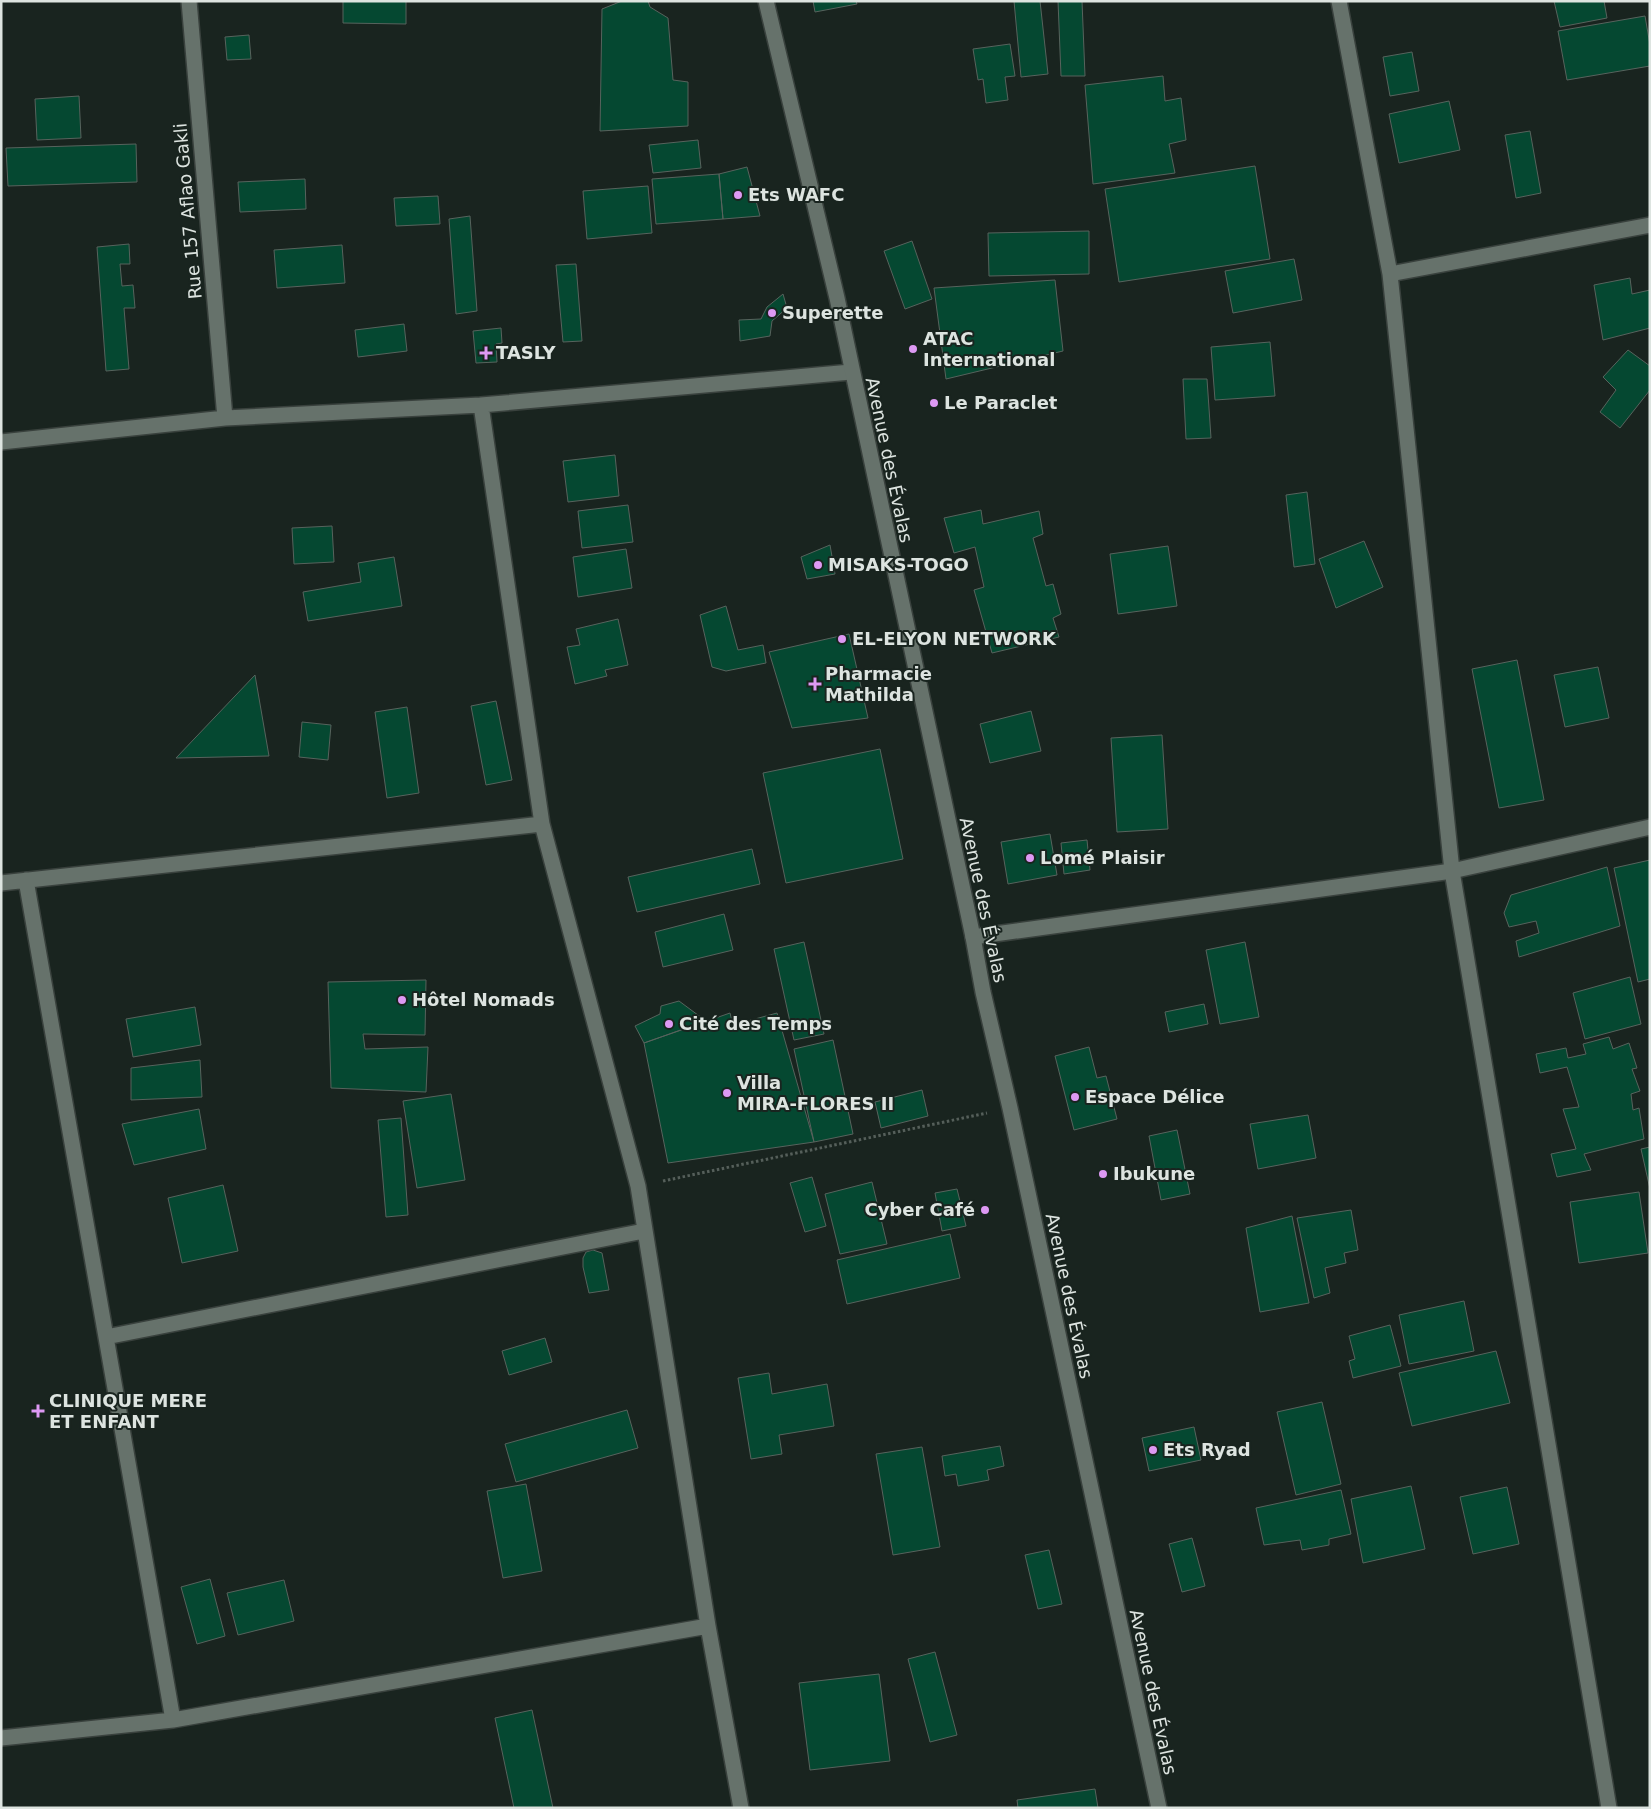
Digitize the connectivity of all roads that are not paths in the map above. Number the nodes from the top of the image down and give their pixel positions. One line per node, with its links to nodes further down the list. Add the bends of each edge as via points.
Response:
1 (189, 1): 8 (street, Rue 157 Aflao Gakli)
2 (766, 1): 6 (street, Avenue des Évalas, via 837,298)
3 (1339, 1): 5 (street)
4 (1650, 225): 5 (street)
5 (1390, 274): 12 (street)
6 (851, 372): 7 (street); 15 (street, Avenue des Évalas)
7 (481, 405): 8 (street); 10 (street)
8 (225, 418): 9 (street)
9 (1, 442)
10 (542, 824): 13 (street); 16 (street, via 638,1186)
11 (1650, 827): 12 (street)
12 (1452, 871): 15 (street); 23 (street)
13 (26, 880): 14 (street); 17 (street)
14 (1, 883)
15 (973, 938): 22 (street, Avenue des Évalas)
16 (644, 1231): 17 (street); 18 (street)
17 (106, 1337): 19 (street)
18 (708, 1626): 19 (street); 21 (street)
19 (173, 1720): 20 (street)
20 (1, 1738)
21 (741, 1808)
22 (1159, 1808)
23 (1609, 1808)

